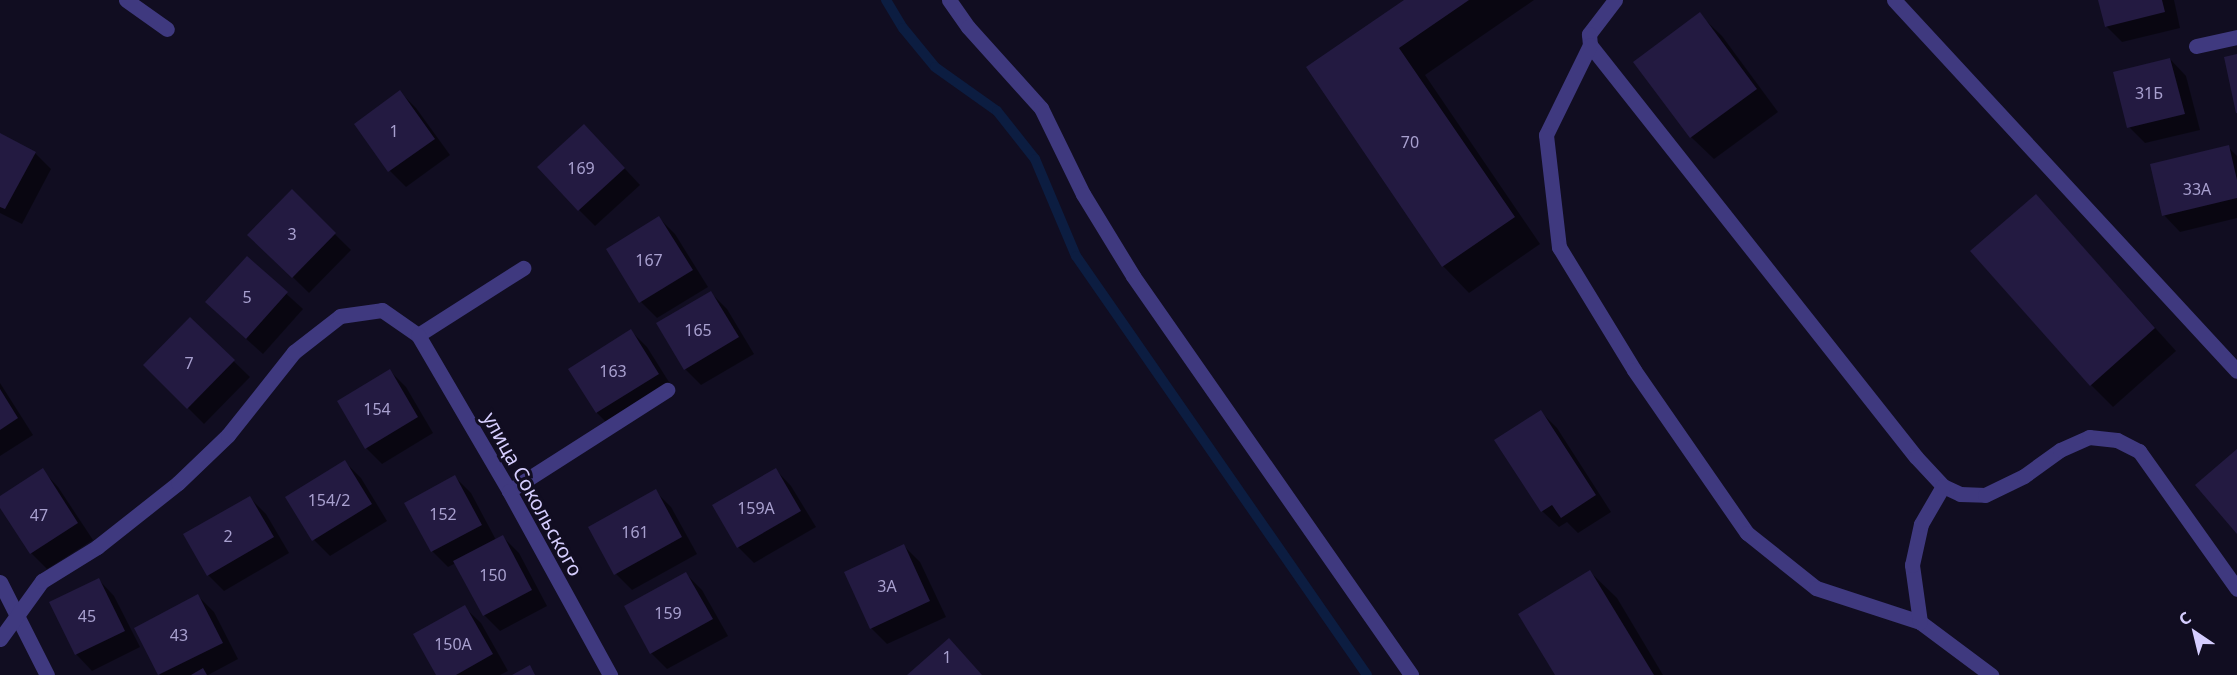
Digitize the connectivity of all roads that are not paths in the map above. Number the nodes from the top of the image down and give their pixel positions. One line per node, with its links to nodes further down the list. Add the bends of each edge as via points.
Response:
1 (126, 0): 5 (street)
2 (950, 0): 22 (street, via 1041,108 1083,194 1133,276)
3 (1615, 0): 7 (street, via 1589,34)
4 (1894, 0): 11 (street)
5 (167, 29)
6 (2237, 37): 8 (street)
7 (1590, 45): 13 (street); 18 (street, via 1546,135 1559,247 1634,370 1747,533 1816,588)
8 (2196, 46)
9 (523, 268): 10 (street)
10 (418, 335): 14 (street, улица Сокольского); 17 (street, via 382,310 340,316 294,352 228,435 177,483 97,547 42,581)
11 (2237, 371)
12 (667, 390): 14 (street)
13 (1943, 486): 16 (street, via 1960,494 1985,495 2089,437 2117,440 2139,452); 18 (street, via 1921,524 1912,565)
14 (508, 491): 21 (street, улица Сокольского)
15 (0, 582): 17 (street)
16 (2237, 589)
17 (17, 614): 19 (street); 20 (street)
18 (1920, 622): 23 (street)
19 (0, 639)
20 (47, 675)
21 (610, 675)
22 (1411, 675)
23 (1990, 675)

